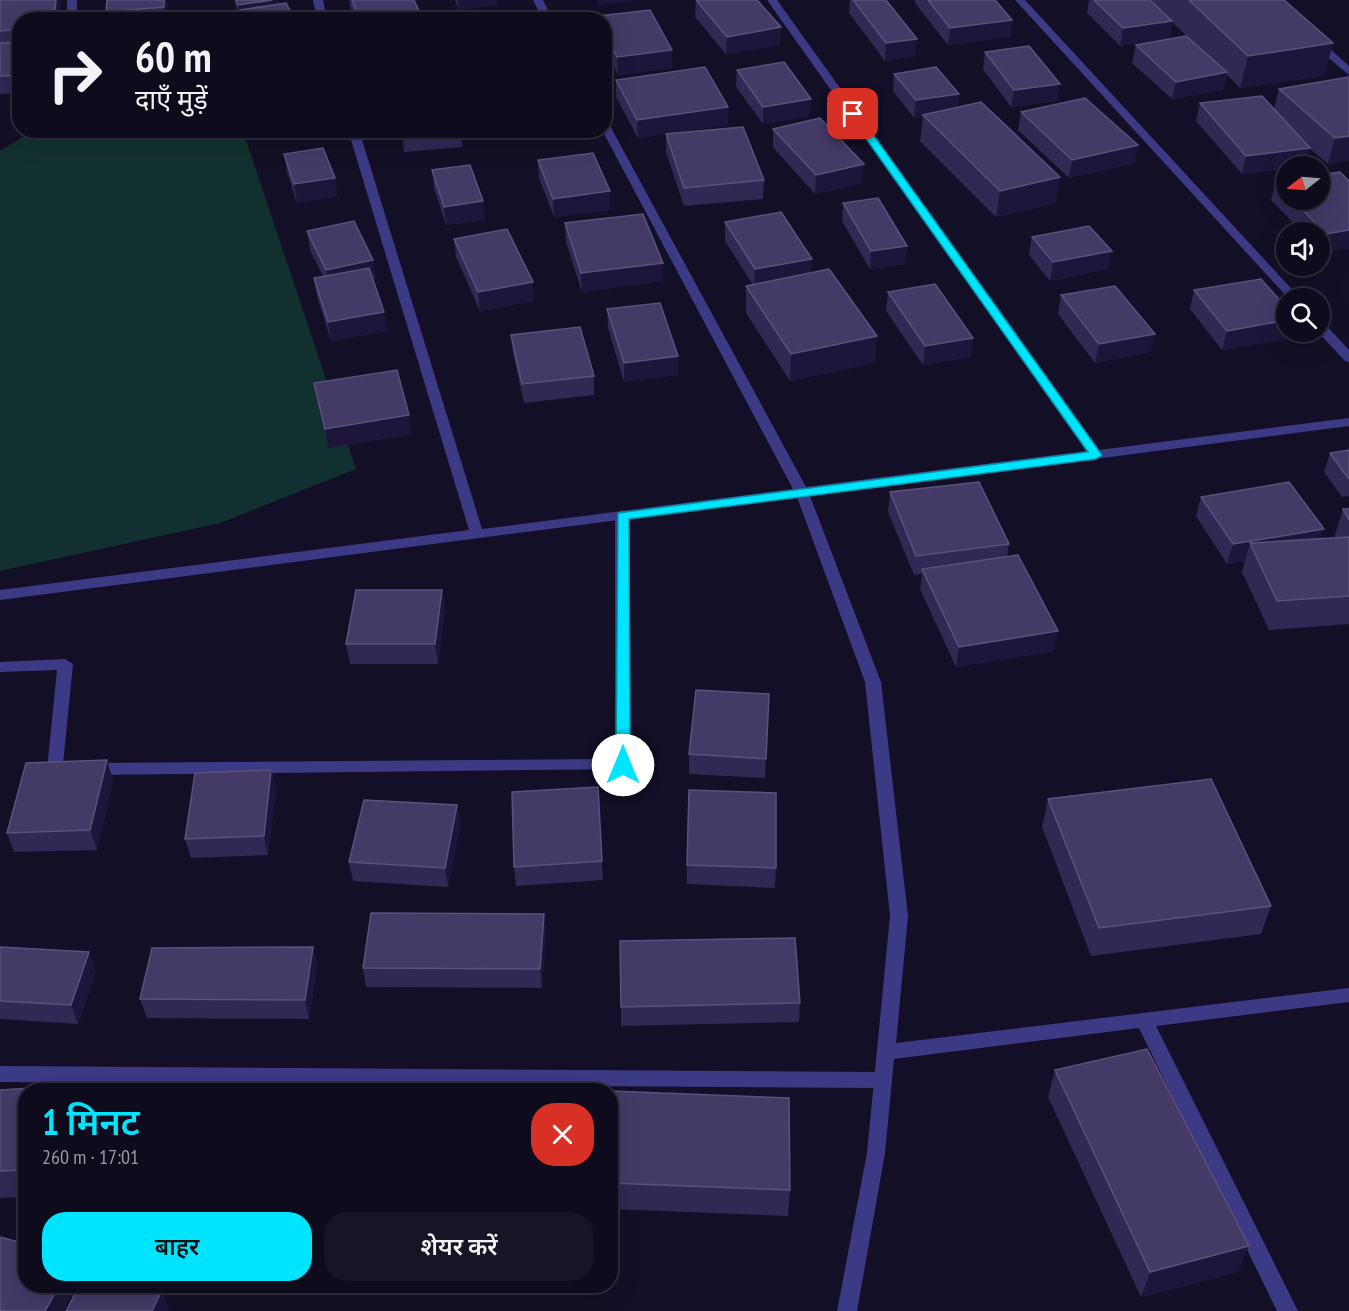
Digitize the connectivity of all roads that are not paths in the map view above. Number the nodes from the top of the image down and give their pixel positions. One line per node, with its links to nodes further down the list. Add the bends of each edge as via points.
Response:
1 (772, 0): 11 (street)
2 (1020, 0): 7 (street)
3 (1305, 32): 4 (street)
4 (1349, 72)
5 (355, 138): 14 (street)
6 (612, 138): 12 (street)
7 (1285, 288)
8 (1330, 337): 9 (street)
9 (1349, 358)
10 (1349, 422): 11 (street)
11 (1096, 455): 12 (street)
12 (802, 492): 13 (street); 19 (street, via 873,682 899,916)
13 (622, 516): 14 (street); 16 (street, via 623,765 55,770 65,664)
14 (477, 534): 15 (street)
15 (0, 595)
16 (0, 667)
17 (1349, 995): 18 (street)
18 (1144, 1021): 19 (street); 23 (street)
19 (886, 1052): 21 (street)
20 (0, 1074): 21 (street)
21 (883, 1080): 22 (street, via 876,1153)
22 (847, 1311)
23 (1288, 1311)

